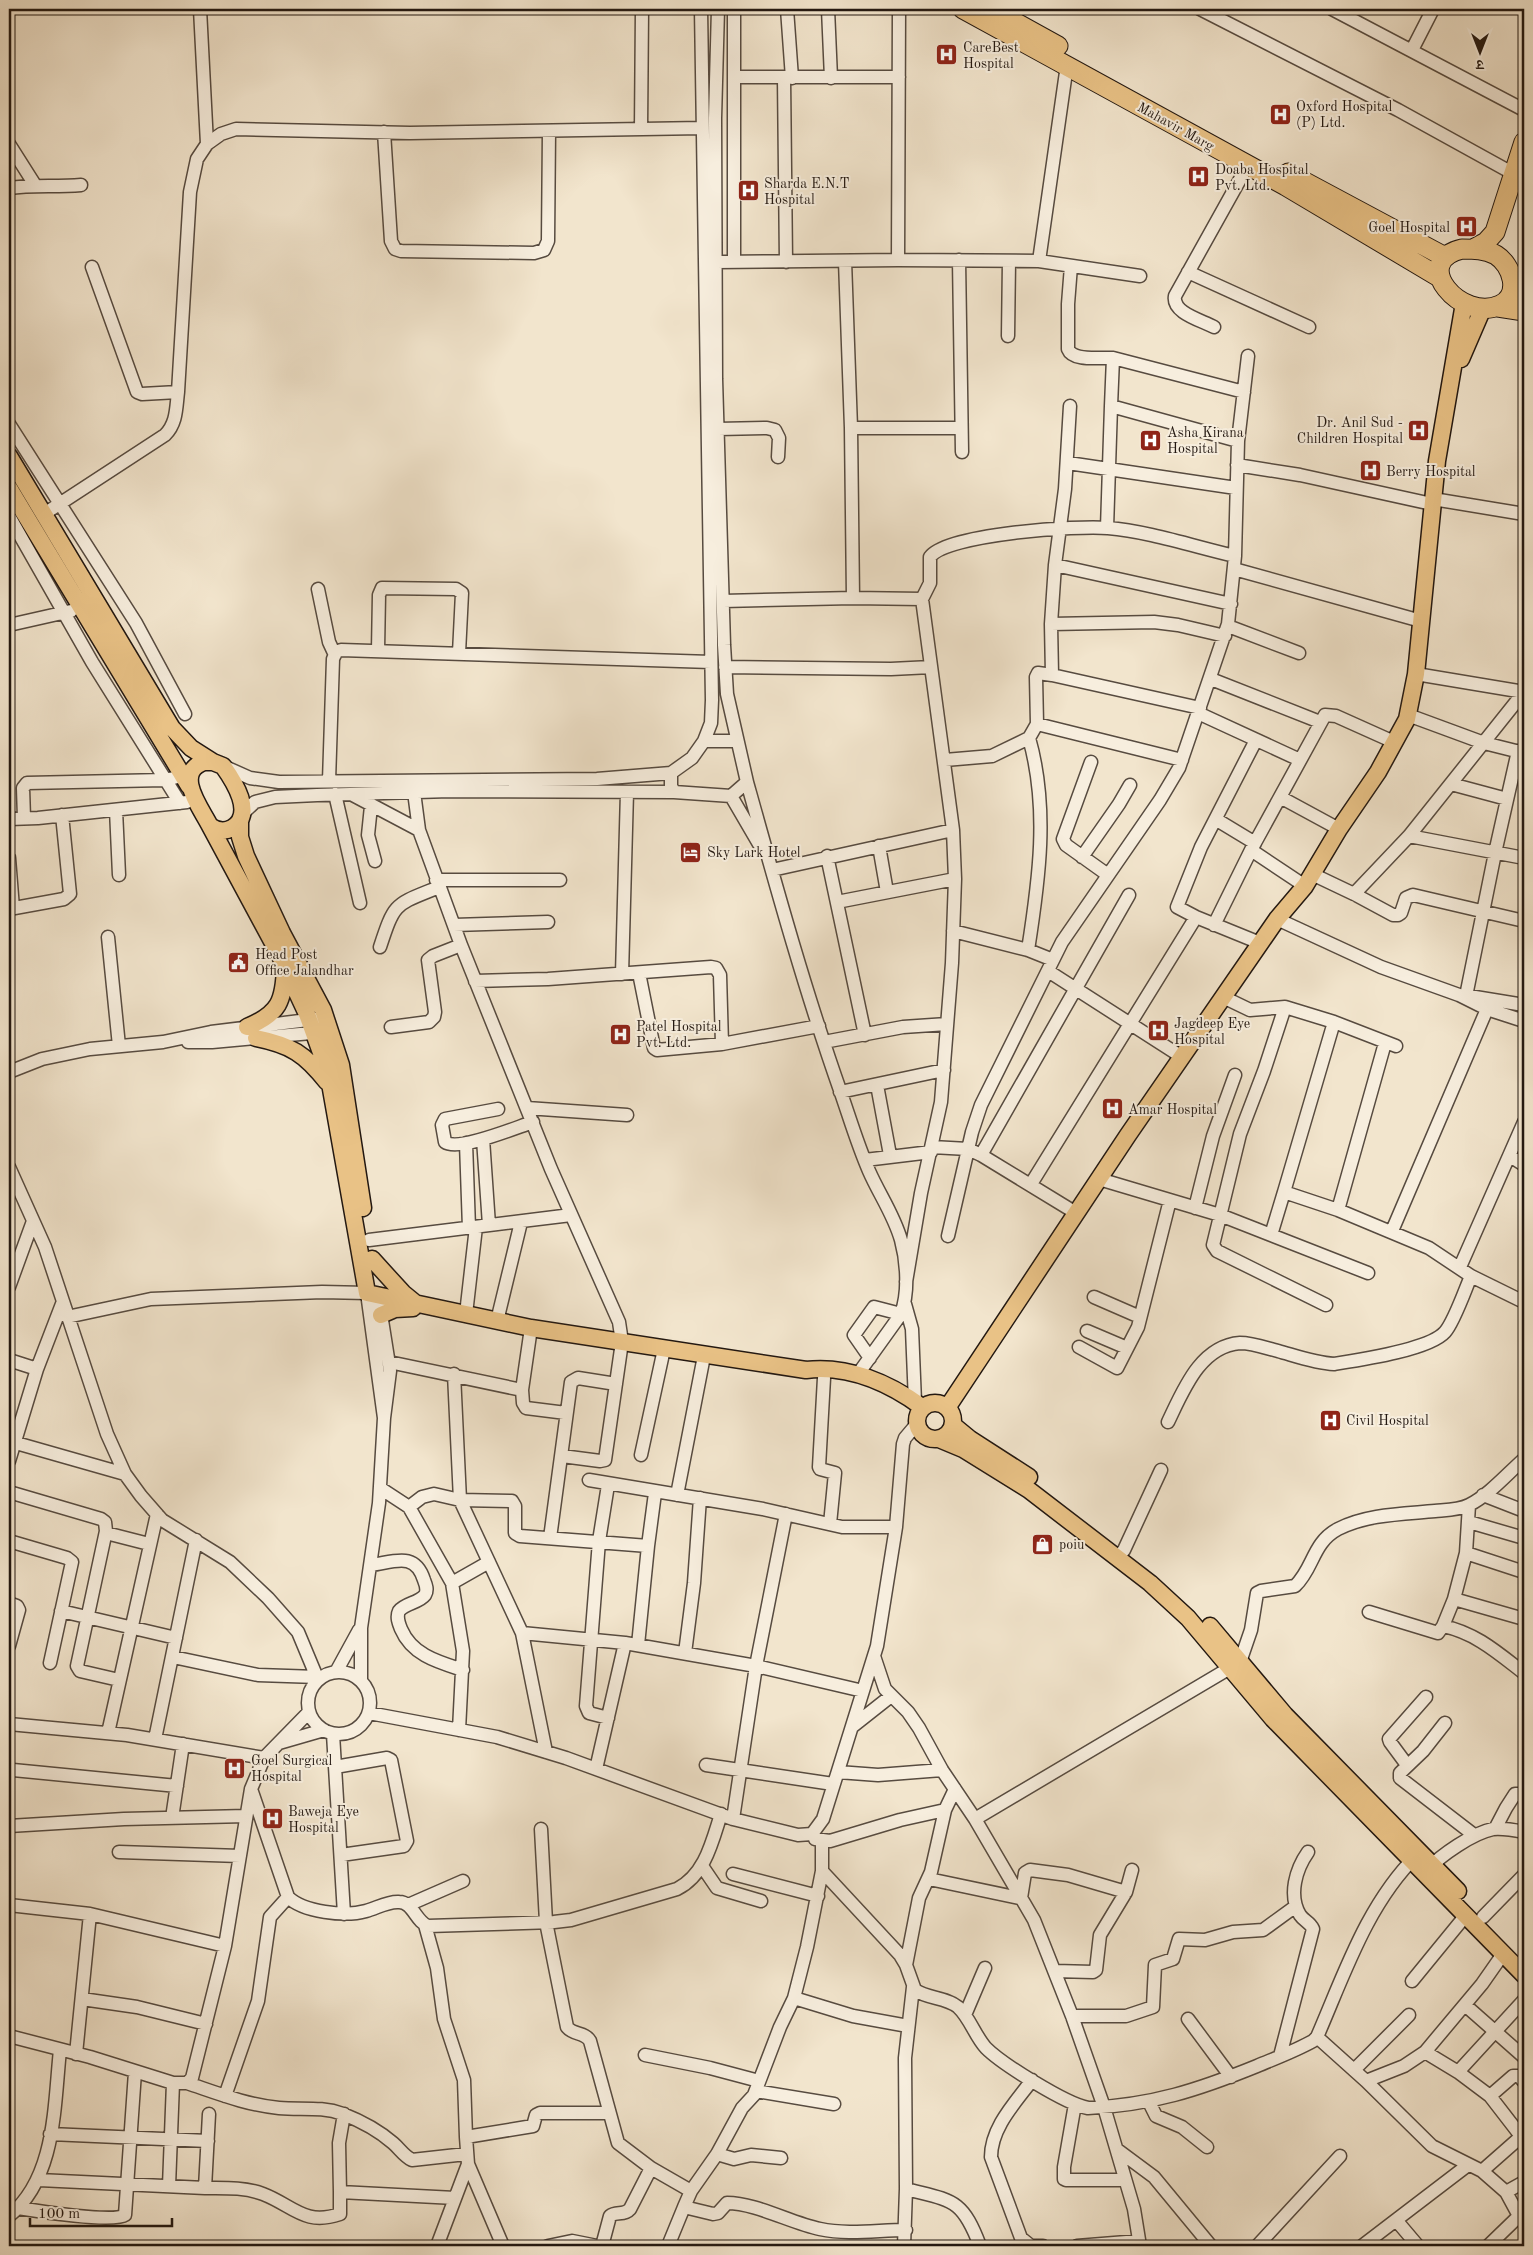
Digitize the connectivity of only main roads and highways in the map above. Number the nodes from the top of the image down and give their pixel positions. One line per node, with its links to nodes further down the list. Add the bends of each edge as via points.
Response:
1 (963, 9): 8 (highway, Mahavir Marg, via 1248,166)
2 (999, 10): 6 (highway, Mahavir Marg, via 1275,166)
3 (1524, 142): 4 (highway)
4 (1522, 179): 5 (highway, via 1494,232 1486,242); 7 (highway, via 1504,238)
5 (1473, 249): 6 (highway, via 1451,252); 7 (highway, via 1486,251)
6 (1445, 257): 8 (highway)
7 (1503, 260): 9 (highway)
8 (1439, 277): 10 (highway, via 1447,292)
9 (1518, 282): 11 (highway, via 1504,303)
10 (1464, 303): 11 (highway); 13 (main road)
11 (1490, 307): 12 (highway); 13 (main road)
12 (1524, 311)
13 (1450, 383): 29 (main road, via 1437,461 1416,674 1408,715 1378,772 1308,880 1223,997)
14 (9, 456): 16 (main road, via 172,728 191,748)
15 (9, 488): 17 (main road)
16 (218, 764): 17 (main road, via 197,765 188,778); 18 (main road, via 238,791)
17 (190, 788): 19 (main road)
18 (241, 818): 19 (main road, via 227,830 215,830); 21 (main road, via 240,837 246,856)
19 (210, 826): 20 (main road)
20 (285, 967): 21 (main road); 22 (main road, via 282,996 266,1020 252,1033 294,1049 312,1062)
21 (320, 1025): 22 (main road); 23 (main road, via 341,1065)
22 (331, 1088): 24 (main road)
23 (372, 1259): 24 (main road); 25 (main road)
24 (372, 1294): 25 (main road)
25 (417, 1304): 26 (main road)
26 (433, 1307): 27 (main road, via 395,1308); 28 (main road, via 531,1328)
27 (382, 1315)
28 (806, 1370): 30 (main road, via 824,1378 856,1382 888,1394); 30 (main road, via 819,1368 858,1374 891,1386)
29 (947, 1408): 30 (main road, via 937,1403); 31 (main road)
30 (918, 1412): 32 (main road, via 920,1433 929,1439)
31 (953, 1425): 32 (main road, via 947,1435); 33 (main road, via 1036,1481)
32 (938, 1439): 33 (main road, via 963,1449)
33 (1073, 1517): 34 (main road, via 1196,1610 1235,1666)
34 (1428, 1868): 35 (main road, via 1483,1917); 36 (main road, via 1466,1915)
35 (1524, 1960)
36 (1524, 1975)

